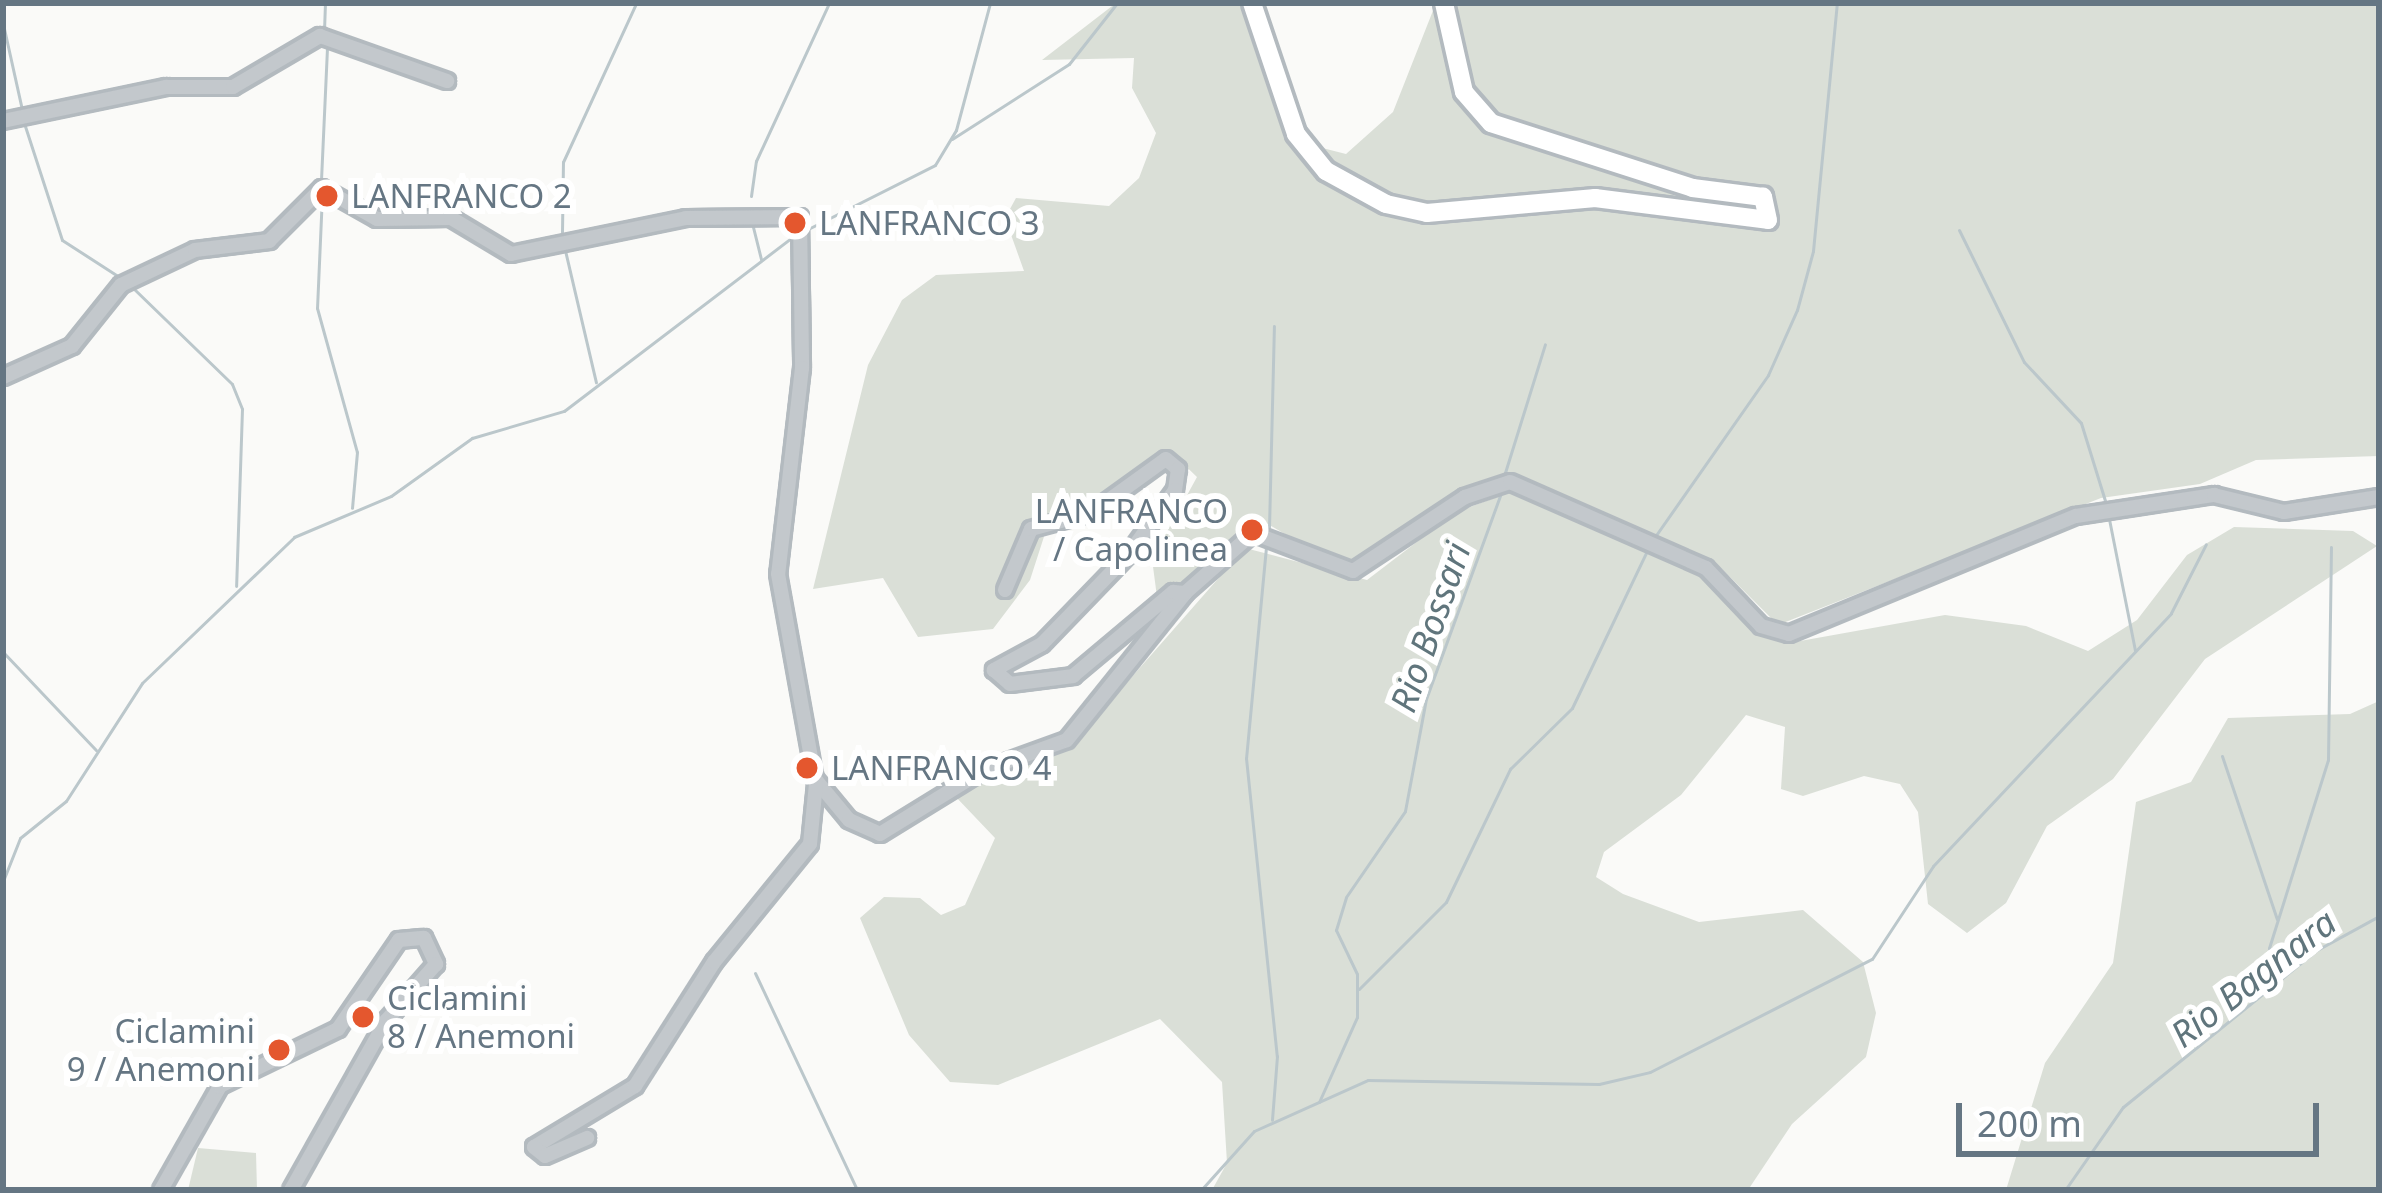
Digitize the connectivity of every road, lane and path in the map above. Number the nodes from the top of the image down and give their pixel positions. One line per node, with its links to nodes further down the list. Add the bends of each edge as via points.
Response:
1 (1252, 3): 2 (main road, via 1296,134 1326,171 1386,205 1427,213 1595,198 1768,220 1763,197 1694,188 1491,123 1464,92)
2 (1444, 3)
3 (447, 81): 4 (street, via 320,36 233,87 166,87)
4 (3, 121)
5 (3, 377): 9 (street, via 71,346 121,285 195,250 269,241 322,188 377,218 451,218 512,254 709,215 800,217 802,368 778,574)
6 (2379, 497): 8 (street, via 2284,512 2214,495 2076,516 1789,634 1761,626 1706,568 1510,482 1465,497 1353,571 1273,534 1248,534)
7 (1005, 590): 8 (street, via 1031,529 1091,513 1166,459 1178,469 1175,490 1128,555 1042,644 994,670 1010,684 1073,676 1173,592)
8 (1185, 593): 9 (street, via 1066,740 984,770 904,828 860,829)
9 (815, 779): 10 (street, via 810,844 714,962 634,1086 534,1147 545,1156)
10 (587, 1138)
11 (160, 1190): 12 (street, via 220,1086 338,1029 399,940 424,938 432,970 386,1021 299,1159)
12 (292, 1190)

